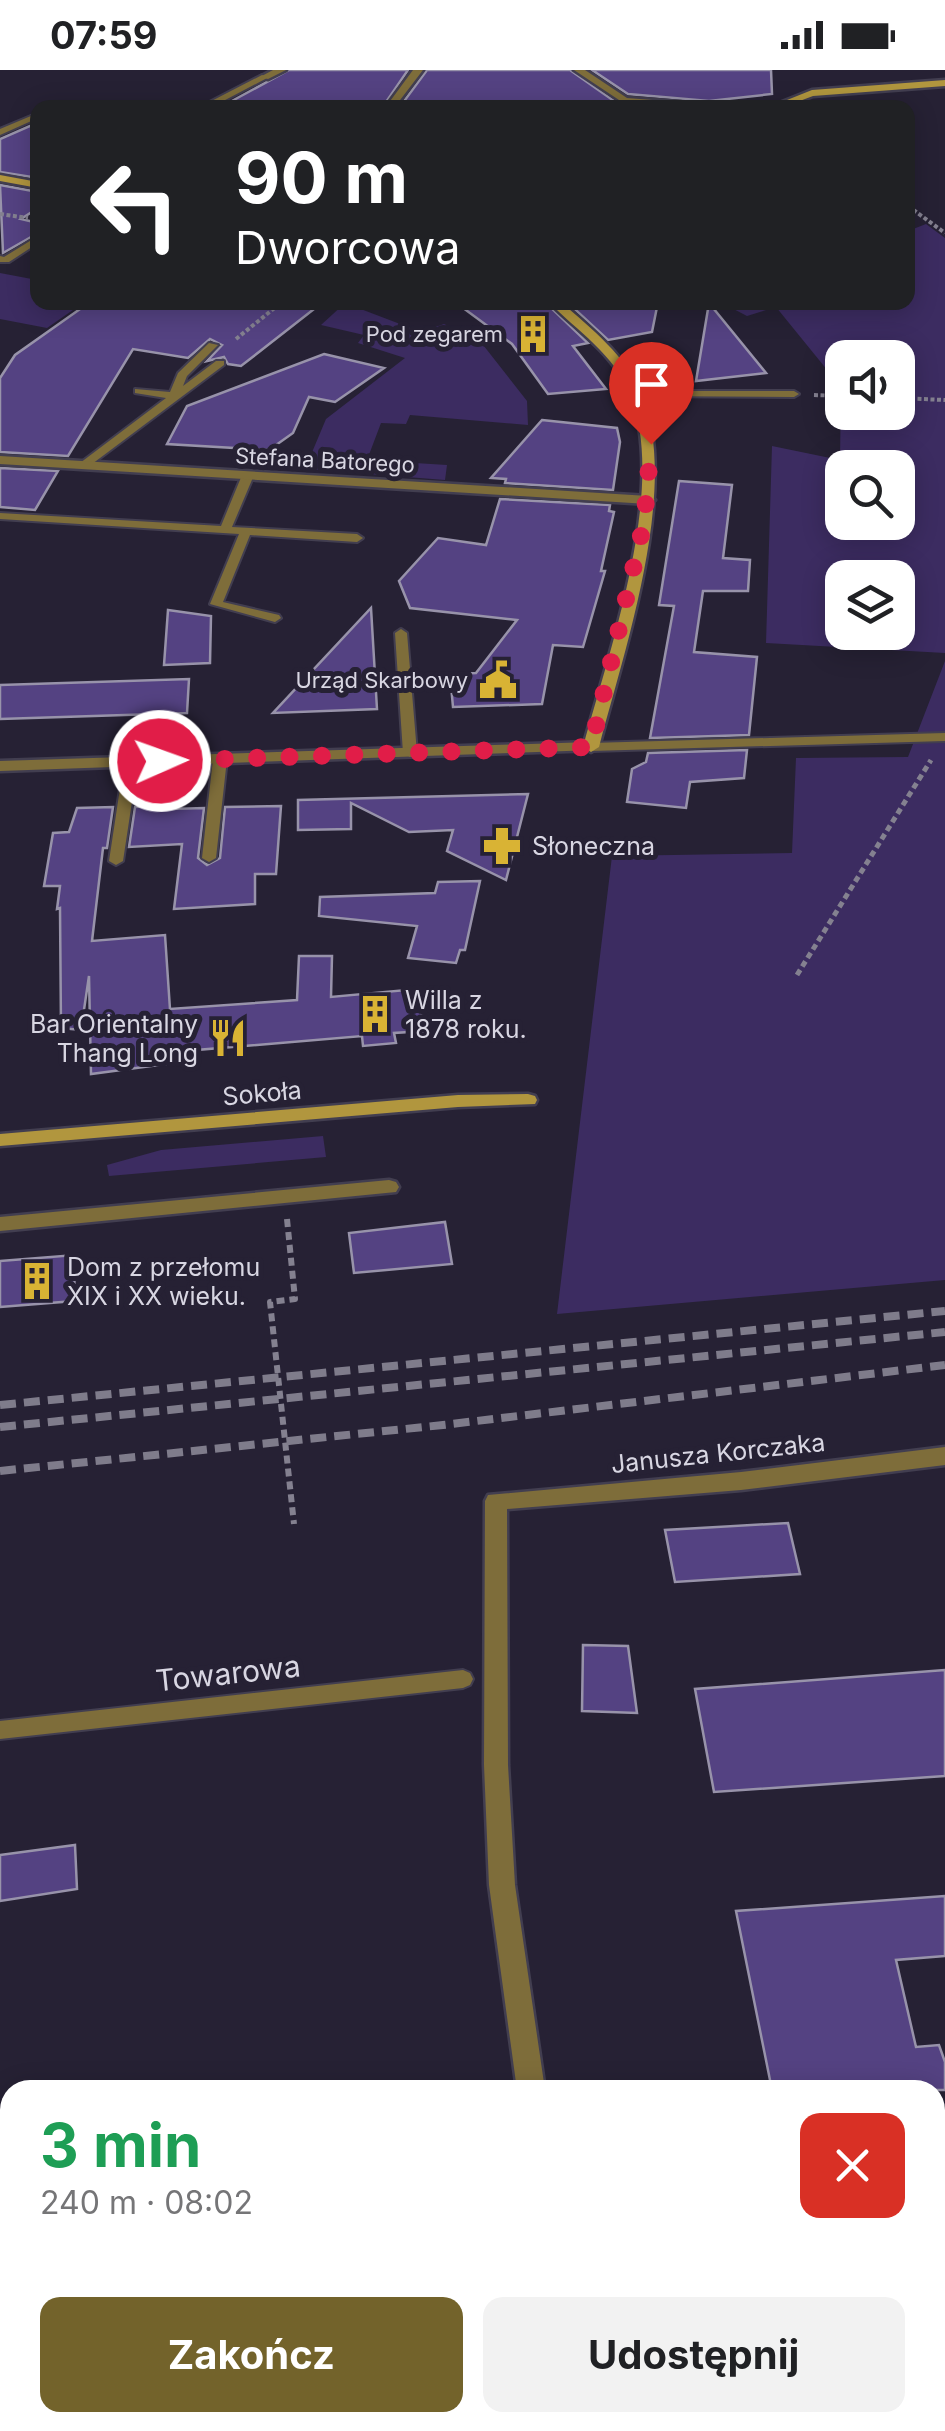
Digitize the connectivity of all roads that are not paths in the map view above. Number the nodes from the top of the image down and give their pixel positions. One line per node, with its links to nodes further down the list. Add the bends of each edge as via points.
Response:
1 (281, 70): 4 (street)
2 (418, 70): 7 (street)
3 (580, 70): 8 (street)
4 (266, 77): 6 (lane)
5 (941, 83): 9 (street)
6 (219, 100)
7 (395, 100)
8 (625, 100)
9 (793, 100)
10 (30, 119): 11 (lane)
11 (0, 132)
12 (0, 178): 13 (street)
13 (30, 184)
14 (30, 244): 15 (lane)
15 (0, 258)
16 (562, 310): 20 (street, via 617,364)
17 (219, 347): 22 (lane, via 182,375)
18 (220, 363): 22 (lane)
19 (140, 391): 22 (lane)
20 (637, 394): 21 (lane); 26 (street, via 651,444)
21 (794, 394)
22 (174, 396): 24 (lane)
23 (0, 460): 24 (street, Stefana Batorego)
24 (84, 465): 25 (street, Stefana Batorego)
25 (248, 475): 26 (street, Stefana Batorego); 28 (lane)
26 (648, 500): 34 (street)
27 (0, 516): 28 (lane)
28 (225, 530): 29 (lane)
29 (246, 531): 30 (lane); 31 (lane, via 216,604)
30 (357, 538)
31 (275, 618)
32 (402, 633): 35 (lane)
33 (941, 743): 34 (lane)
34 (591, 747): 35 (street)
35 (410, 753): 36 (street)
36 (220, 759): 37 (street); 39 (lane)
37 (131, 762): 38 (street); 40 (lane)
38 (0, 766)
39 (209, 858)
40 (116, 861)
41 (528, 1100): 42 (street, Sokoła)
42 (0, 1140)
43 (389, 1187): 44 (street)
44 (0, 1224)
45 (945, 1456): 48 (street, Janusza Korczaka, via 496,1501 502,1885)
46 (463, 1680): 47 (lane, Towarowa)
47 (0, 1730)
48 (531, 2080)

